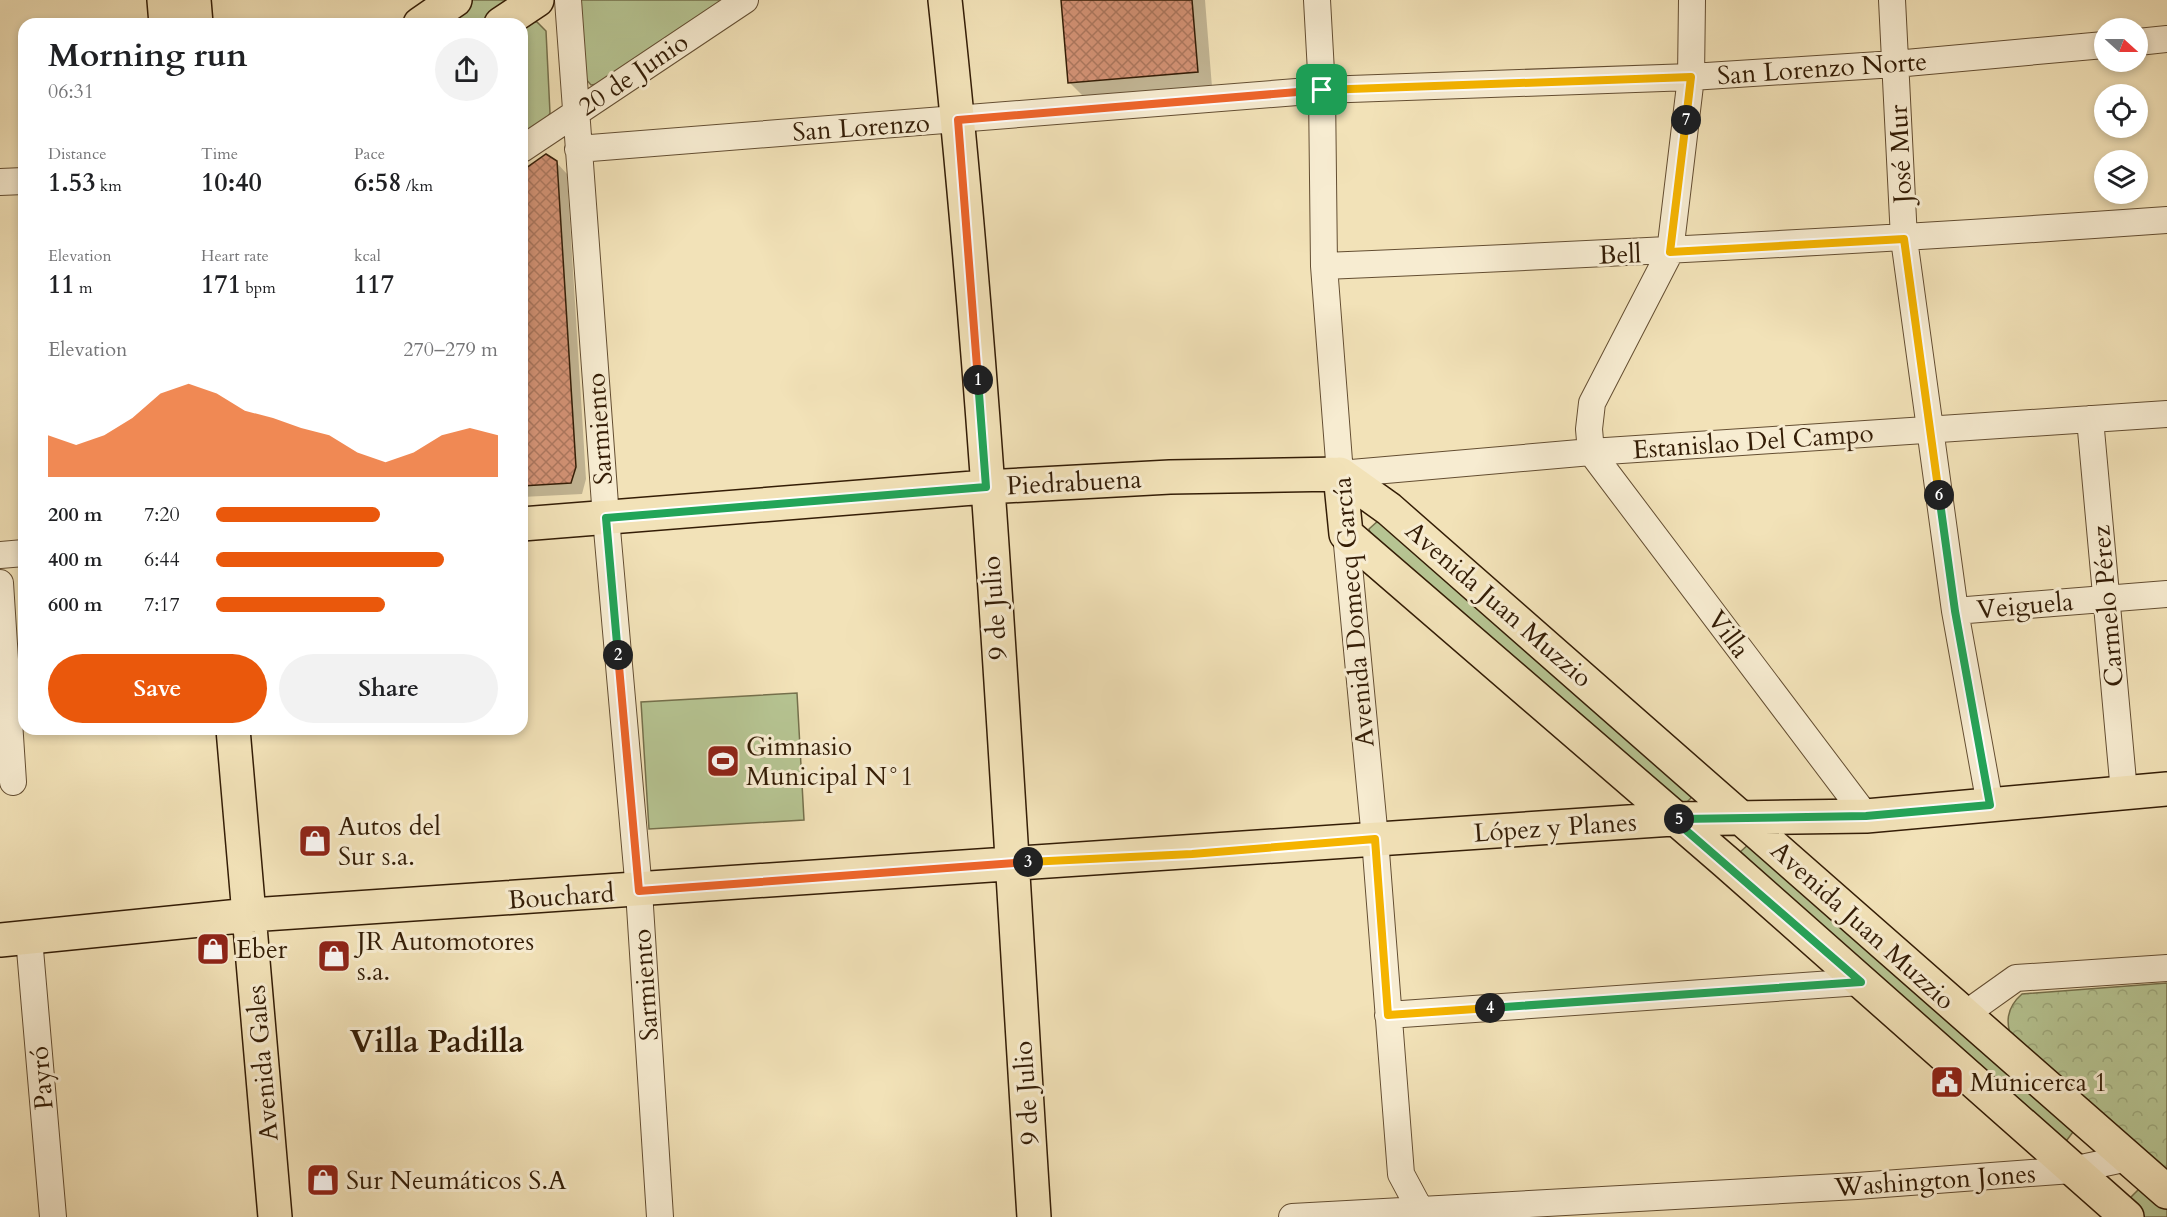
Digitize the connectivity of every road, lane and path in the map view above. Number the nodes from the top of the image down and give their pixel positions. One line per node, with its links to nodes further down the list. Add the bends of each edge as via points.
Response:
1 (164, 0): 11 (main road)
2 (194, 0): 12 (main road)
3 (455, 0): 13 (main road)
4 (537, 0): 14 (main road)
5 (568, 0): 21 (street, Sarmiento)
6 (745, 0): 21 (street, 20 de Junio)
7 (945, 0): 22 (main road, 9 de Julio)
8 (1317, 0): 20 (street, Avenida Domecq García)
9 (1692, 0): 19 (street)
10 (1892, 0): 18 (street, José Mur)
11 (166, 18)
12 (196, 18)
13 (429, 18)
14 (510, 18)
15 (2167, 39): 16 (street)
16 (2148, 41)
17 (2094, 46): 18 (street, San Lorenzo Norte)
18 (1895, 64): 19 (street, San Lorenzo Norte); 28 (street, José Mur)
19 (1691, 77): 20 (street, San Lorenzo Norte); 29 (street)
20 (1322, 90): 22 (street, San Lorenzo); 30 (street, Avenida Domecq García)
21 (575, 113): 23 (street, 20 de Junio); 24 (street, Sarmiento)
22 (958, 120): 24 (street, San Lorenzo); 36 (main road, 9 de Julio)
23 (528, 145)
24 (578, 149): 37 (street, Sarmiento)
25 (18, 181): 26 (street)
26 (0, 182)
27 (2167, 219): 28 (street, Bell)
28 (1904, 239): 29 (street, Bell); 33 (street, José Mur)
29 (1670, 252): 30 (street, Bell); 34 (street, via 1592,403)
30 (1324, 266): 35 (street, Avenida Domecq García)
31 (2167, 414): 32 (street, Estanislao Del Campo)
32 (2090, 419): 33 (street, Estanislao Del Campo); 44 (street, Carmelo Pérez)
33 (1930, 429): 34 (street, Estanislao Del Campo); 45 (street, José Mur)
34 (1591, 452): 35 (street, Estanislao Del Campo); 52 (street, Villa)
35 (1340, 474): 36 (main road, Piedrabuena, via 1170,477); 39 (main road, Avenida Domecq García); 53 (main road, Avenida Juan Muzzio, via 1389,508)
36 (986, 487): 37 (main road, Piedrabuena); 56 (main road, 9 de Julio)
37 (606, 518): 38 (main road, Piedrabuena); 58 (street, Sarmiento)
38 (528, 524)
39 (1346, 534): 54 (main road, Avenida Juan Muzzio); 55 (street, Avenida Domecq García)
40 (18, 554): 41 (street)
41 (0, 555)
42 (0, 583): 47 (street)
43 (2167, 594): 44 (street, Veiguela)
44 (2106, 599): 45 (street, Veiguela); 49 (street, Carmelo Pérez)
45 (1955, 611): 50 (street, José Mur)
46 (234, 735): 59 (main road, Avenida Gales)
47 (13, 782)
48 (2167, 789): 49 (main road, López y Planes)
49 (2124, 792): 50 (main road, López y Planes)
50 (1990, 805): 52 (main road, López y Planes)
51 (1829, 816): 52 (main road, López y Planes); 53 (main road, López y Planes); 57 (main road, via 1810,837 1807,858)
52 (1866, 816)
53 (1742, 817): 54 (main road, López y Planes); 57 (main road, Avenida Juan Muzzio)
54 (1673, 819): 55 (main road, López y Planes); 62 (main road, Avenida Juan Muzzio)
55 (1375, 839): 56 (main road, Bouchard); 63 (street, Avenida Domecq García)
56 (1011, 863): 58 (main road, Bouchard); 72 (main road, 9 de Julio)
57 (1812, 880): 64 (main road, Avenida Juan Muzzio)
58 (639, 891): 59 (main road, Bouchard); 71 (street, Sarmiento)
59 (250, 915): 60 (main road, Bouchard); 70 (main road, Avenida Gales)
60 (15, 939): 69 (street, Payró)
61 (2167, 968): 64 (street, via 2016,978)
62 (1861, 982): 63 (street); 66 (main road, Avenida Juan Muzzio)
63 (1388, 1015): 68 (street, Avenida Domecq García, via 1401,1174)
64 (1964, 1015): 65 (main road, Avenida Juan Muzzio)
65 (2128, 1158): 66 (street, Washington Jones); 67 (main road, Avenida Juan Muzzio)
66 (2072, 1170): 68 (street, Washington Jones); 74 (main road, Avenida Juan Muzzio)
67 (2167, 1192)
68 (1420, 1213): 73 (street, Washington Jones)
69 (53, 1217)
70 (275, 1217)
71 (660, 1217)
72 (1035, 1217)
73 (1292, 1217)
74 (2127, 1217)

